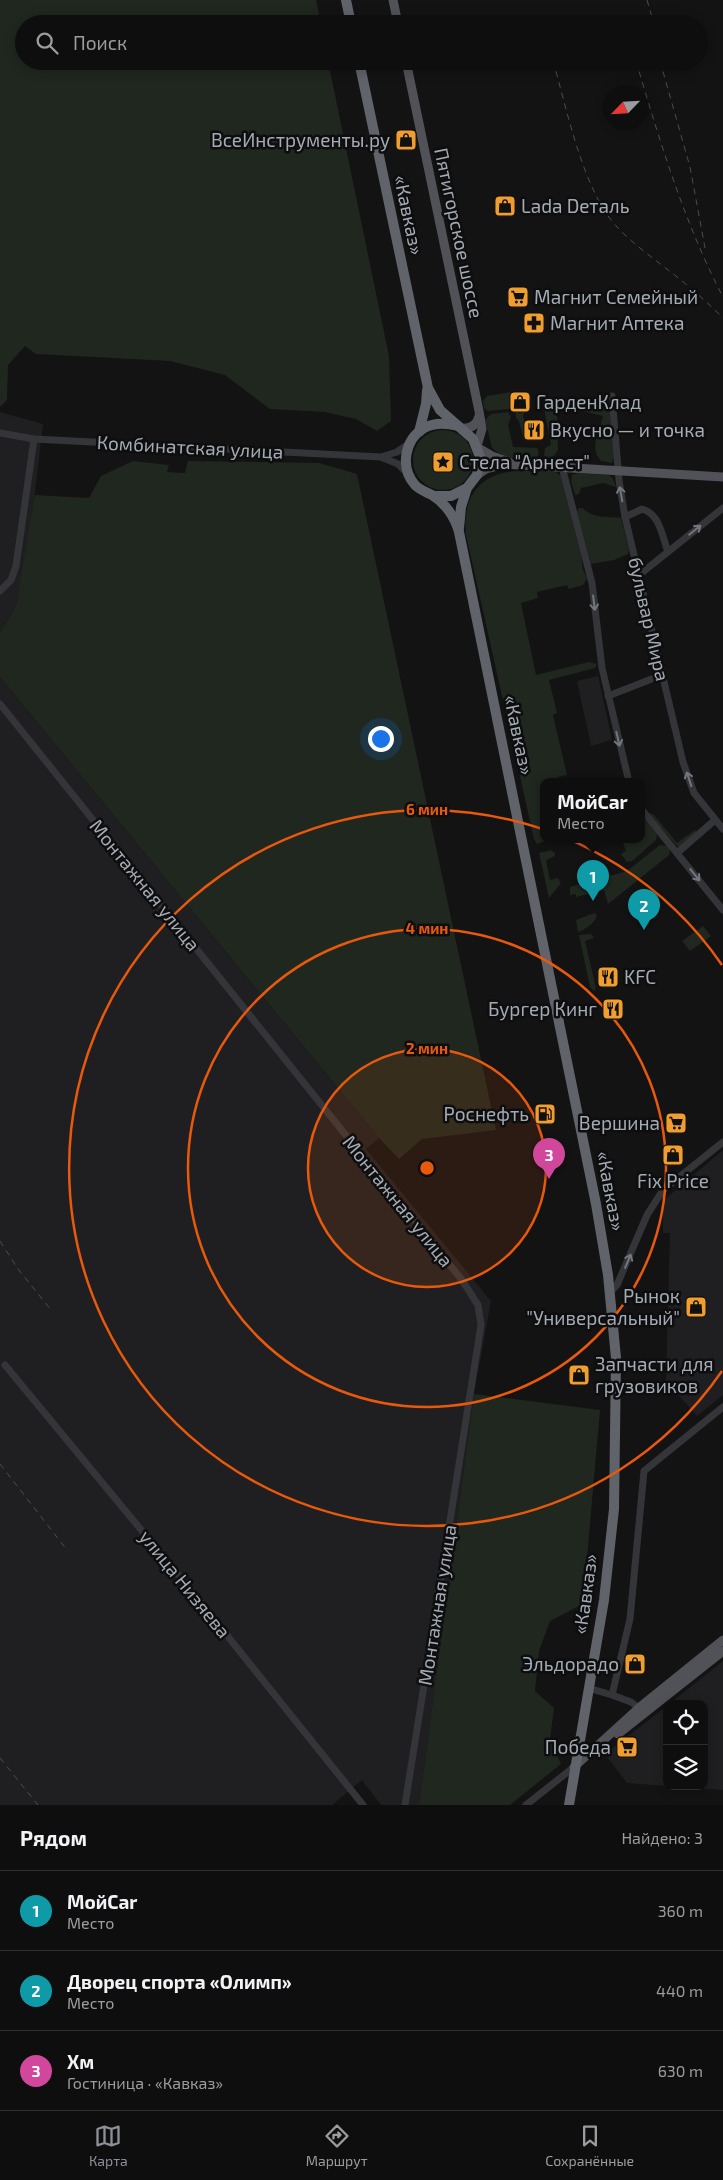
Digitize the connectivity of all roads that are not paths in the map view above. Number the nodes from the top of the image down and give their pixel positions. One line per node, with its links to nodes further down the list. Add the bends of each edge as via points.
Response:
1 (346, 0): 3 (highway)
2 (393, 0): 4 (main road)
3 (349, 15)
4 (396, 15)
5 (361, 70): 7 (highway, «Кавказ»)
6 (408, 70): 9 (main road, Пятигорское шоссе)
7 (425, 376): 10 (highway, «Кавказ», via 440,410); 11 (highway, «Кавказ», via 426,404)
8 (612, 396): 19 (street, бульвар Мира)
9 (480, 411): 10 (main road, via 476,424 470,428); 15 (main road, Пятигорское шоссе, via 482,429)
10 (460, 427): 11 (highway, «Кавказ», via 442,423); 15 (highway, «Кавказ»)
11 (419, 432): 14 (highway, «Кавказ»)
12 (0, 433): 13 (street, Комбинатская улица)
13 (34, 439): 16 (street, Комбинатская улица); 30 (street, via 16,566)
14 (410, 442): 16 (street, Комбинатская улица, via 397,452); 21 (highway, via 406,460)
15 (477, 447): 17 (main road); 20 (highway, via 480,457)
16 (381, 457): 21 (street, Комбинатская улица, via 398,464)
17 (516, 464): 18 (main road); 20 (main road, via 496,466)
18 (562, 467): 19 (main road); 32 (street, one-way to 32, via 592,584)
19 (618, 470): 22 (main road); 26 (street, бульвар Мира, one-way to 19)
20 (477, 475): 23 (highway, «Кавказ»)
21 (410, 477): 24 (highway, «Кавказ», via 419,488)
22 (723, 477)
23 (467, 488): 24 (highway, via 451,496); 27 (highway, «Кавказ»)
24 (433, 496): 27 (highway, «Кавказ», via 448,509)
25 (723, 508): 28 (street, one-way to 25)
26 (625, 517): 28 (street, via 642,509 650,511 655,516); 29 (street, бульвар Мира)
27 (459, 532): 41 (highway, «Кавказ», via 596,1204)
28 (668, 552): 29 (street)
29 (639, 575): 31 (street, бульвар Мира)
30 (0, 591)
31 (662, 675): 32 (street); 36 (street, бульвар Мира, one-way to 31, via 690,785)
32 (608, 696): 34 (street, one-way to 34)
33 (0, 704): 51 (street, Монтажная улица, via 462,1280 478,1305 481,1325)
34 (628, 778)
35 (645, 814): 38 (street)
36 (715, 820): 37 (street, бульвар Мира); 38 (street)
37 (723, 829)
38 (677, 853): 39 (street, one-way to 39)
39 (723, 910)
40 (723, 1142): 41 (street, one-way to 40, via 617,1285 654,1202 663,1190)
41 (610, 1292): 46 (highway, «Кавказ», via 616,1358 614,1508 604,1600)
42 (5, 1365): 50 (street, улица Низяева)
43 (723, 1407): 47 (street, via 644,1471 630,1619)
44 (723, 1640): 48 (main road)
45 (723, 1651): 48 (main road)
46 (588, 1688): 47 (street); 49 (highway, «Кавказ»)
47 (612, 1695): 48 (street)
48 (643, 1710): 49 (main road)
49 (574, 1767): 52 (street); 53 (highway, «Кавказ»)
50 (363, 1805)
51 (405, 1805)
52 (526, 1805)
53 (569, 1805)

